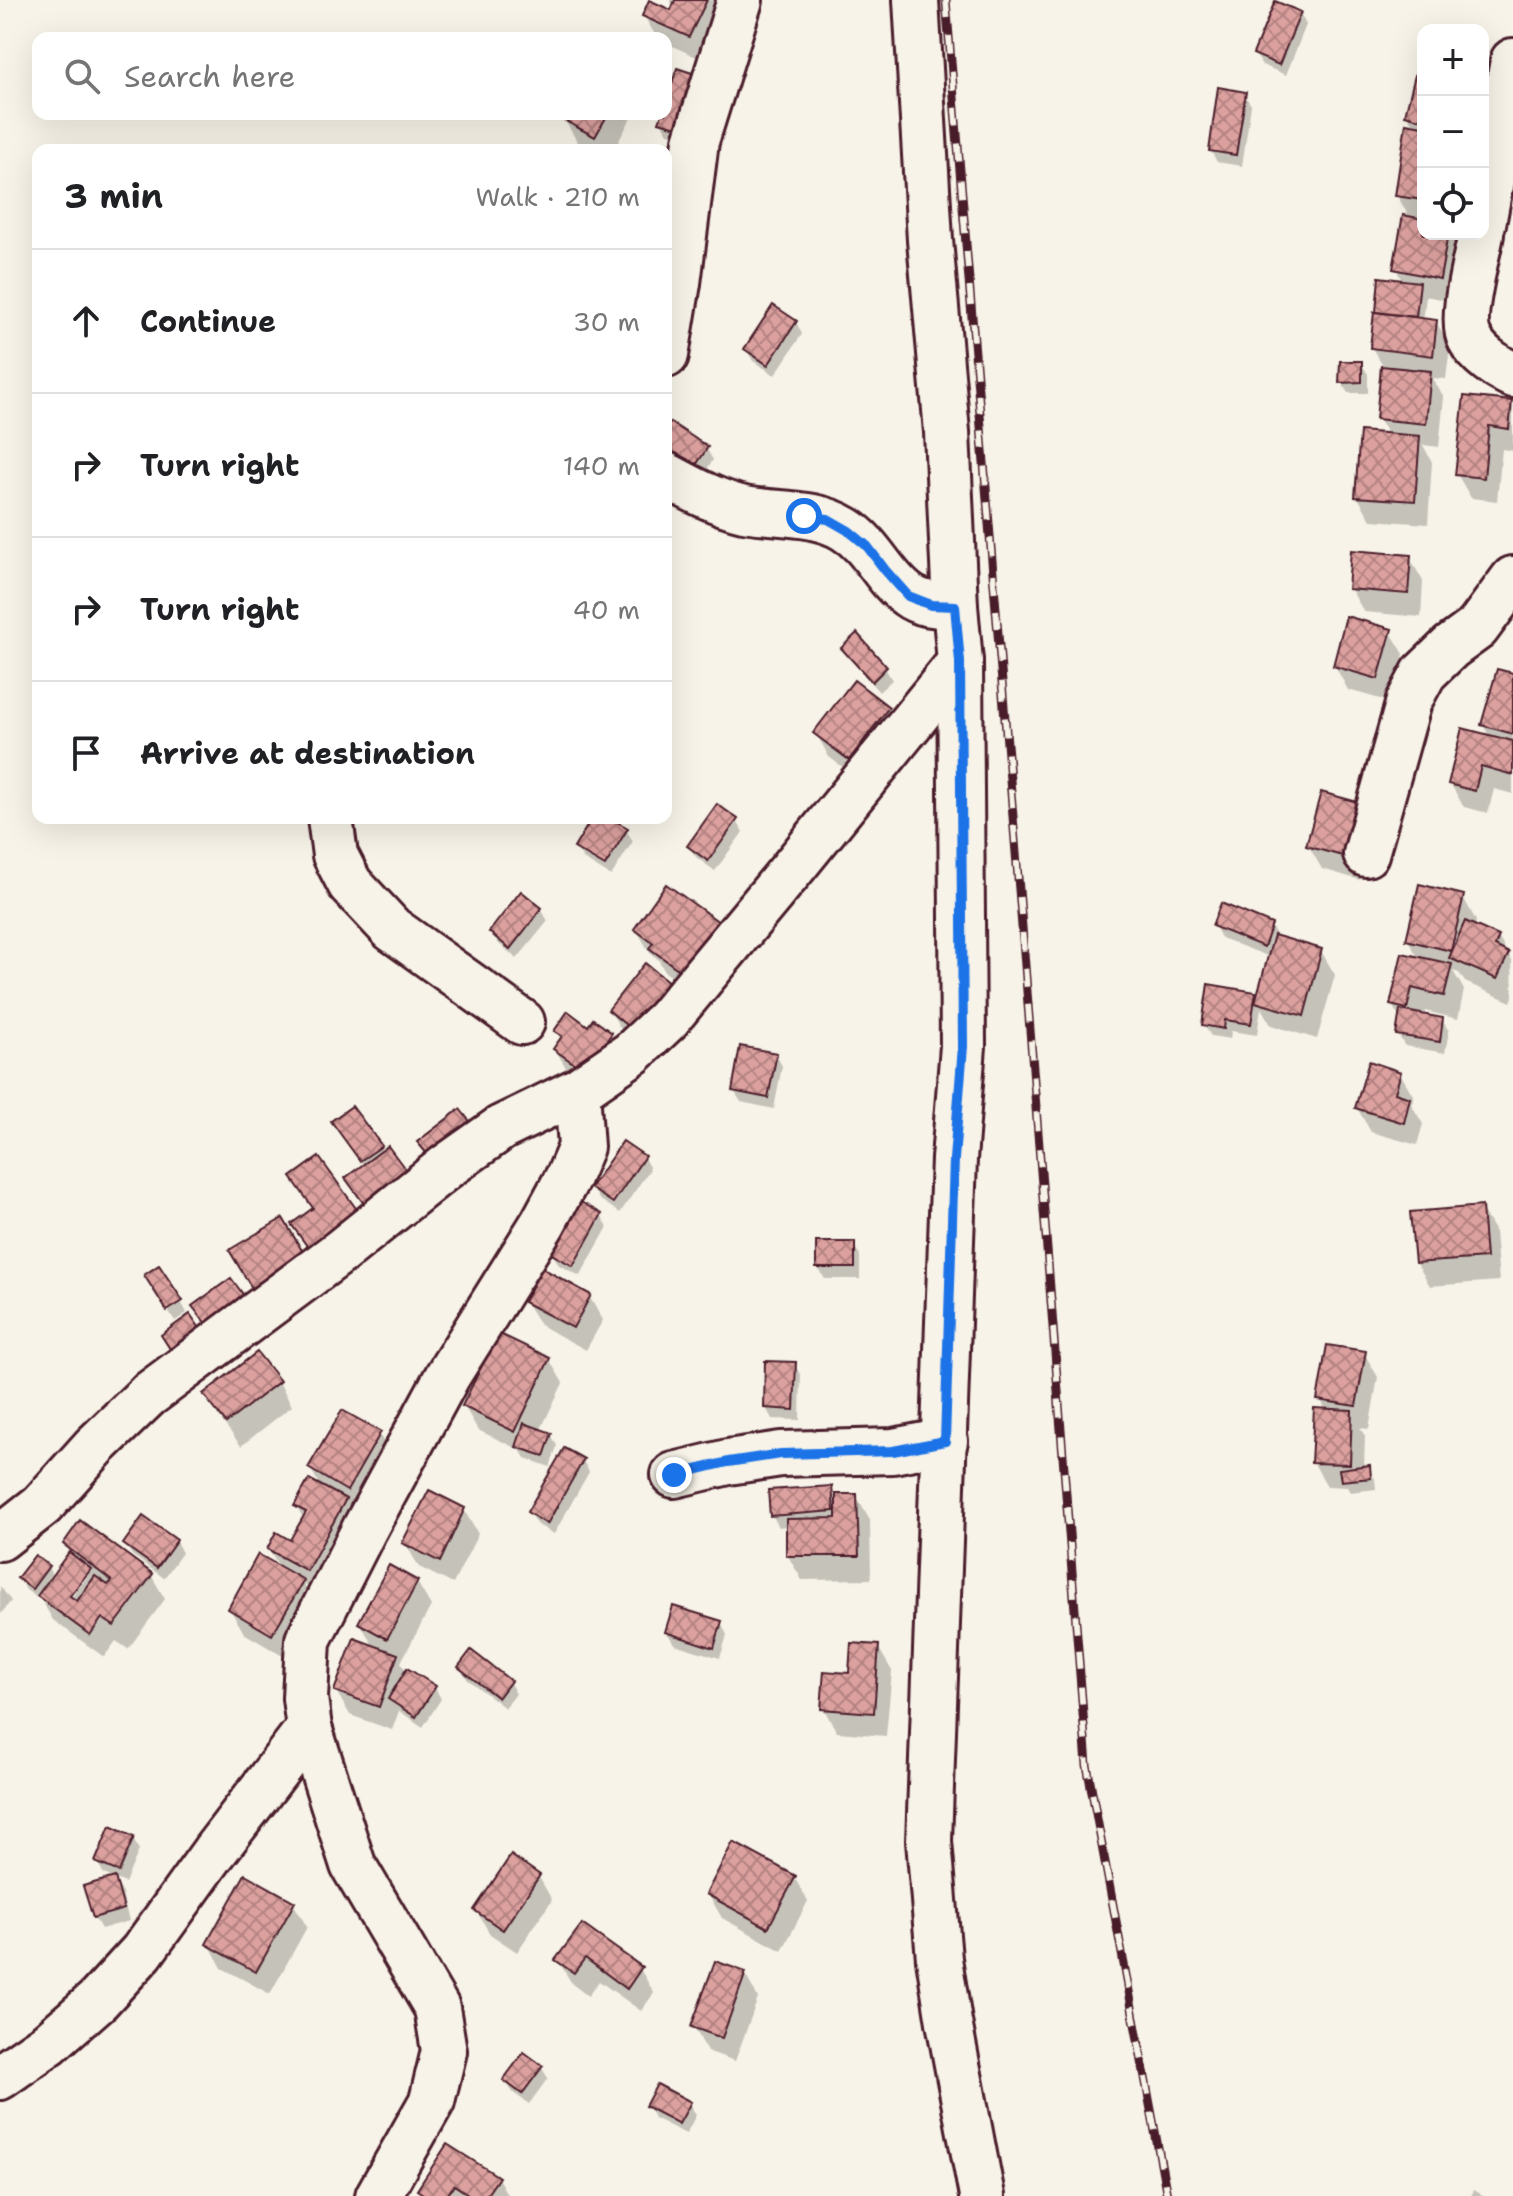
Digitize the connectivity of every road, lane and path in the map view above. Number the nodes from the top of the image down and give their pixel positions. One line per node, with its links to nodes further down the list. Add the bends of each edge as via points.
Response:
1 (740, 0): 6 (street, via 696,141)
2 (916, 0): 10 (street)
3 (1513, 61): 4 (street)
4 (1489, 191)
5 (1480, 240): 7 (street, via 1465,317 1469,338 1484,356)
6 (672, 319)
7 (1513, 375)
8 (672, 478): 10 (street, via 740,508 828,519 867,546 908,596 931,605)
9 (1513, 579): 13 (street, via 1477,628 1424,673 1416,687)
10 (955, 606): 11 (street)
11 (960, 662): 15 (street, via 667,1020 632,1053); 16 (street, via 963,1046)
12 (331, 824): 14 (street, via 335,855 350,884 392,929)
13 (1366, 854)
14 (522, 1022)
15 (577, 1091): 18 (street, via 501,1128 148,1395 42,1505); 19 (street, via 581,1147 569,1175 448,1375 308,1640)
16 (945, 1441): 17 (street, via 893,1451 781,1454); 22 (street, via 929,1841 939,1959)
17 (674, 1475)
18 (0, 1538)
19 (309, 1728): 20 (street, via 142,1952 98,2000); 21 (street, via 353,1865 437,2008 444,2051 432,2101)
20 (0, 2077)
21 (378, 2196)
22 (982, 2196)

